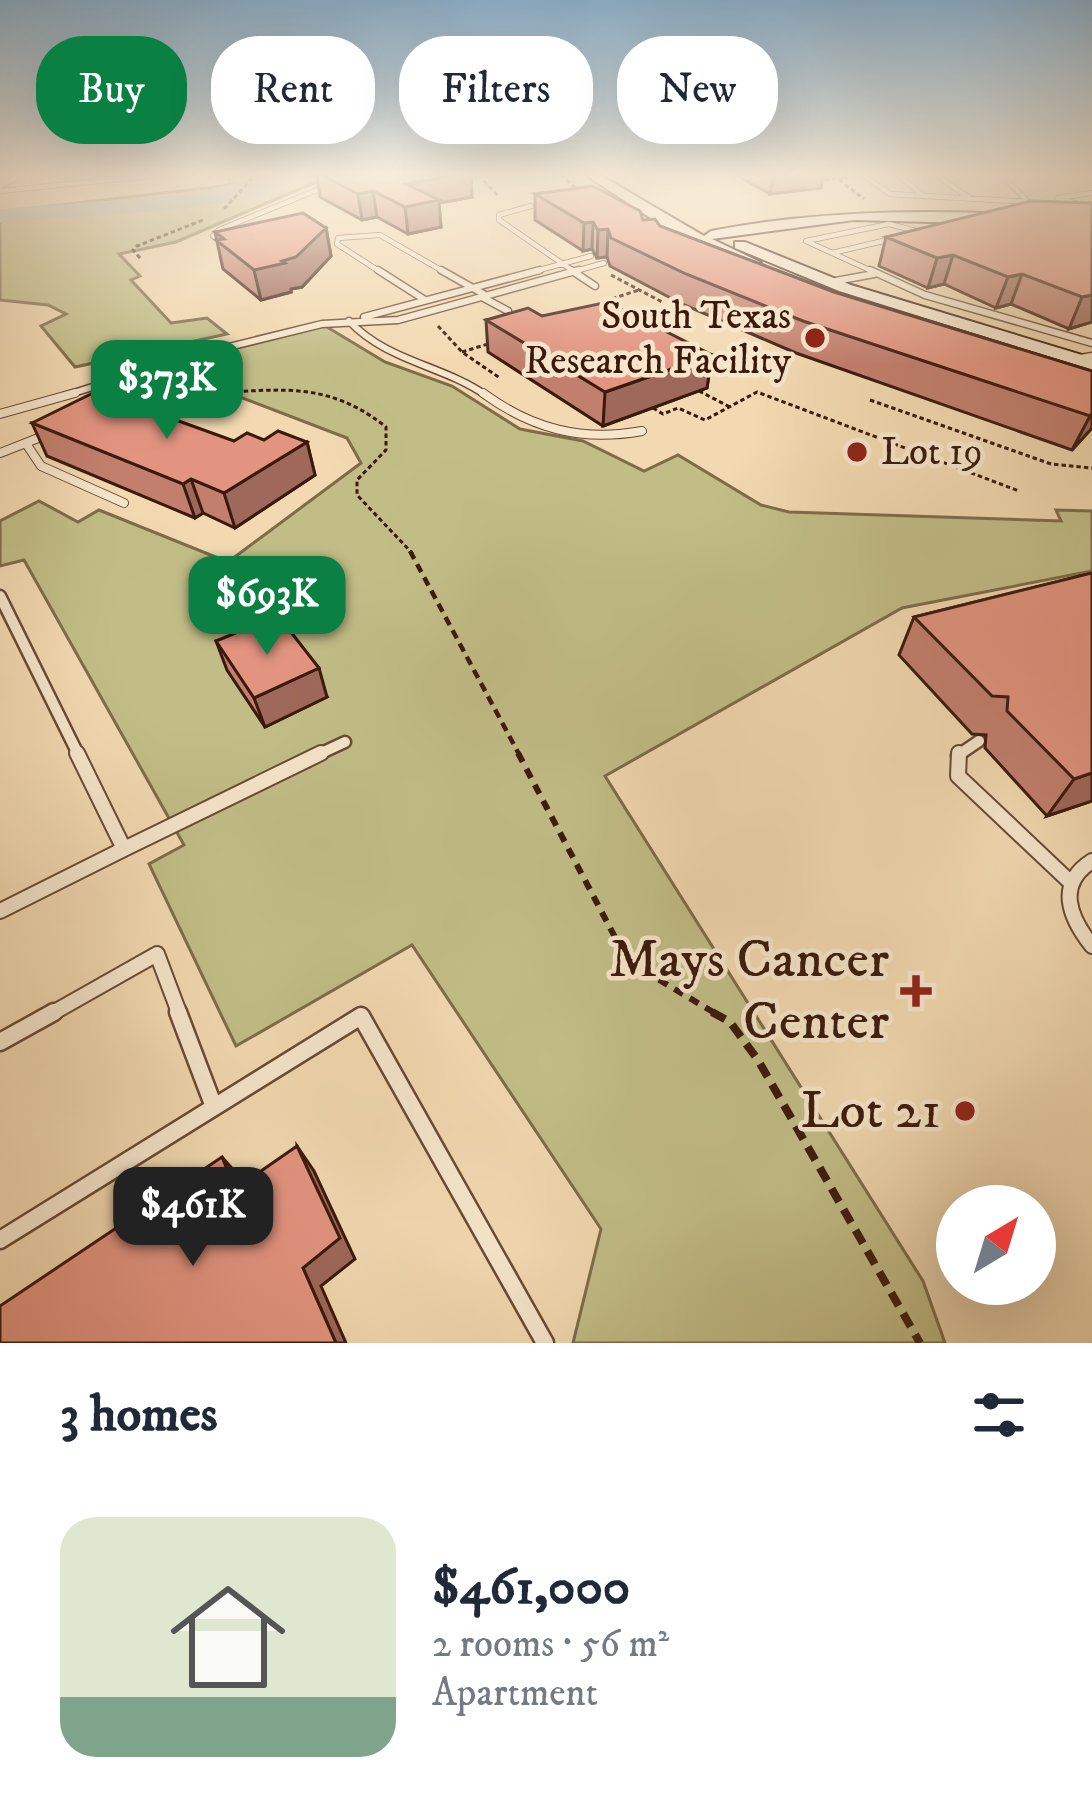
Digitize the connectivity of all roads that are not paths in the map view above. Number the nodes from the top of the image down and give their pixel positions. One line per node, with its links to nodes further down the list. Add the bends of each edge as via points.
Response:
1 (215, 238): 12 (lane)
2 (343, 238): 22 (lane, via 337,244)
3 (385, 238): 20 (lane)
4 (524, 238): 14 (lane)
5 (705, 238): 10 (street)
6 (705, 238): 10 (lane)
7 (744, 238): 10 (street)
8 (822, 238): 11 (lane, via 806,241)
9 (896, 238): 11 (lane)
10 (744, 253): 18 (street); 27 (street, via 889,315)
11 (832, 253): 17 (lane)
12 (235, 254)
13 (591, 256): 14 (lane)
14 (560, 264): 16 (lane); 20 (lane)
15 (604, 267): 16 (lane)
16 (572, 272): 19 (lane); 21 (lane)
17 (877, 273): 18 (lane); 25 (lane, via 982,314)
18 (830, 282): 26 (street)
19 (595, 286)
20 (472, 287): 21 (lane); 22 (lane)
21 (484, 296): 23 (lane); 24 (lane, via 398,320)
22 (425, 300): 24 (lane)
23 (508, 311)
24 (350, 321): 28 (lane, via 184,358); 30 (lane, via 374,347 477,388 522,420 614,438)
25 (1092, 344): 26 (lane, via 1069,348)
26 (1084, 359)
27 (1092, 378)
28 (0, 414)
29 (55, 431): 31 (lane)
30 (642, 431)
31 (27, 445): 32 (lane); 33 (lane, via 41,466)
32 (0, 453)
33 (124, 503)
34 (0, 596): 37 (lane)
35 (345, 742): 37 (lane)
36 (979, 742): 39 (lane, via 957,755 958,776)
37 (124, 849): 40 (lane)
38 (1092, 861): 39 (lane)
39 (1069, 881): 41 (lane, via 1072,919)
40 (0, 911)
41 (1092, 946)
42 (0, 1042): 43 (lane, via 157,954)
43 (214, 1107): 44 (lane); 45 (lane, via 361,1016)
44 (0, 1240)
45 (545, 1343)

